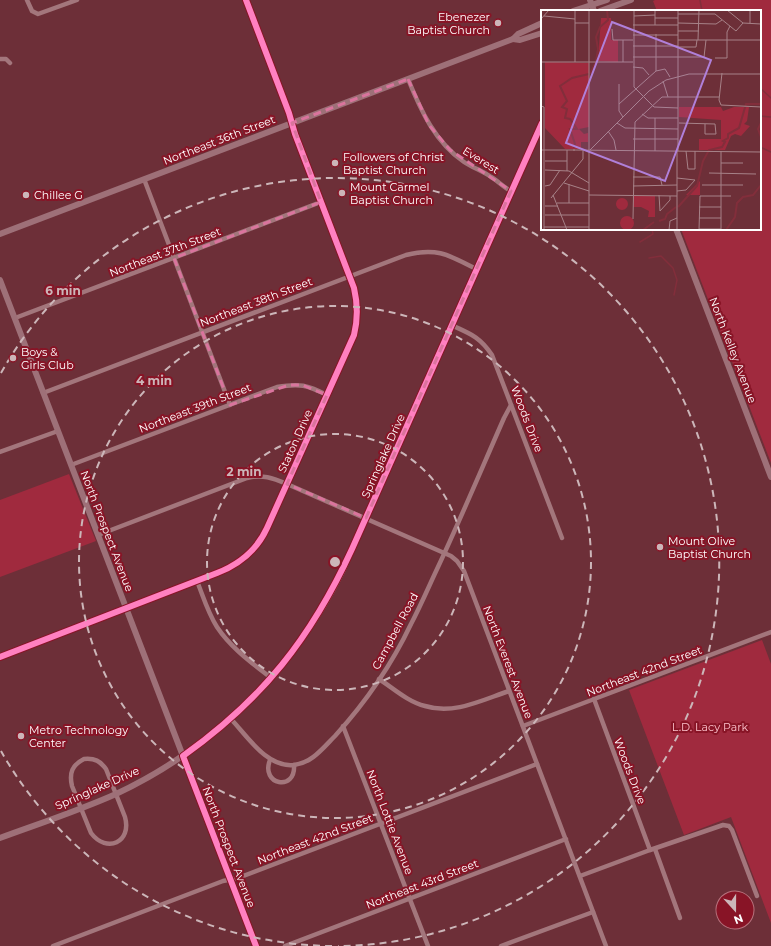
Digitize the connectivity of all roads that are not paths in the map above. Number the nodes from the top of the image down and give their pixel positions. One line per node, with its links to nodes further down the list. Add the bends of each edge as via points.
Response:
1 (27, 0): 2 (street, via 32,11 38,14)
2 (77, 0)
3 (246, 0): 15 (street)
4 (607, 0): 6 (street)
5 (631, 0): 8 (street)
6 (591, 2): 7 (street)
7 (575, 10)
8 (603, 10)
9 (541, 23): 11 (street, Northeast 36th Street)
10 (541, 33): 11 (street, Northeast 36th Street, via 520,40)
11 (513, 39): 14 (street, Northeast 36th Street)
12 (0, 59): 13 (street, via 6,59)
13 (10, 63)
14 (408, 79): 15 (street, Northeast 36th Street); 18 (street, Everest, via 429,125 450,150 470,166)
15 (292, 123): 17 (street, Northeast 36th Street); 19 (street, Staton Drive)
16 (541, 125): 18 (street, Springlake Drive)
17 (144, 179): 21 (street, Northeast 36th Street); 22 (street)
18 (512, 191): 23 (street, Springlake Drive)
19 (321, 202): 22 (street, Northeast 37th Street); 24 (street, Staton Drive)
20 (676, 230): 36 (street, North Kelley Avenue)
21 (0, 234)
22 (174, 258): 26 (street, Northeast 37th Street); 28 (street)
23 (476, 268): 24 (street, Northeast 38th Street, via 447,254 420,251); 27 (street, Springlake Drive)
24 (349, 276): 28 (street, Northeast 38th Street); 30 (street, Staton Drive, via 357,304 357,325)
25 (0, 280): 26 (street, North Prospect Avenue)
26 (15, 318): 29 (street, North Prospect Avenue)
27 (451, 325): 32 (street, Woods Drive, via 477,337 484,344 492,355); 38 (street, Springlake Drive)
28 (202, 332): 29 (street, Northeast 38th Street); 31 (street)
29 (43, 392): 33 (street, North Prospect Avenue)
30 (327, 395): 31 (street, Northeast 39th Street, via 302,385 289,385); 37 (street, Staton Drive)
31 (230, 405): 35 (street, Northeast 39th Street)
32 (511, 405): 40 (street, Woods Drive); 41 (street, Campbell Road)
33 (58, 430): 34 (street); 35 (street, North Prospect Avenue)
34 (0, 452)
35 (71, 465): 39 (street, North Prospect Avenue)
36 (771, 477)
37 (287, 484): 38 (street, North Everest Avenue); 39 (street, North Everest Avenue, via 265,476 254,476); 42 (street, Staton Drive, via 264,534 254,549 233,566)
38 (366, 518): 41 (street, North Everest Avenue); 46 (street, Springlake Drive, via 326,603)
39 (98, 535): 43 (street, North Prospect Avenue)
40 (562, 538)
41 (444, 553): 47 (street, Campbell Road, via 411,625); 48 (street, North Everest Avenue, via 457,561 464,571)
42 (197, 581): 43 (street, Staton Drive); 46 (street, via 217,626 240,652)
43 (126, 608): 45 (street, Staton Drive); 53 (street, North Prospect Avenue)
44 (771, 632): 49 (street, Northeast 42nd Street)
45 (0, 657)
46 (271, 678): 50 (street, Springlake Drive)
47 (379, 679): 48 (street, via 424,706 441,709 460,708); 51 (street, Campbell Road)
48 (509, 691): 52 (street, North Everest Avenue)
49 (594, 699): 52 (street, Northeast 42nd Street); 62 (street, Woods Drive)
50 (231, 719): 53 (street, Springlake Drive); 54 (street)
51 (344, 726): 56 (street, Campbell Road, via 318,754 310,760); 59 (street, North Lottie Avenue)
52 (522, 726): 55 (street, North Everest Avenue)
53 (183, 756): 57 (street, Springlake Drive); 64 (street, North Prospect Avenue)
54 (270, 760): 56 (street, Campbell Road, via 279,764); 56 (street, via 269,774 279,783 290,779)
55 (537, 764): 59 (street, Northeast 42nd Street); 61 (street, North Everest Avenue)
56 (294, 765)
57 (116, 794): 58 (street, Springlake Drive); 58 (street, via 102,764 90,758 84,759 74,767 70,779); 58 (street, via 127,824 126,832 116,843 101,843 96,839 91,834)
58 (81, 808): 60 (street, Springlake Drive)
59 (381, 824): 64 (street, Northeast 42nd Street); 66 (street, North Lottie Avenue)
60 (0, 838)
61 (566, 839): 63 (street, North Everest Avenue); 66 (street, Northeast 43rd Street)
62 (653, 849): 63 (street); 65 (street, via 723,825 728,826 732,830); 68 (street, Woods Drive)
63 (580, 876): 67 (street, North Everest Avenue)
64 (230, 880): 69 (street, North Prospect Avenue); 70 (street, Northeast 42nd Street)
65 (757, 896)
66 (410, 898): 71 (street, Northeast 43rd Street); 72 (street, North Lottie Avenue)
67 (593, 912): 73 (street); 74 (street, North Everest Avenue)
68 (680, 918)
69 (254, 945)
70 (53, 946)
71 (285, 946)
72 (428, 946)
73 (501, 946)
74 (606, 946)

